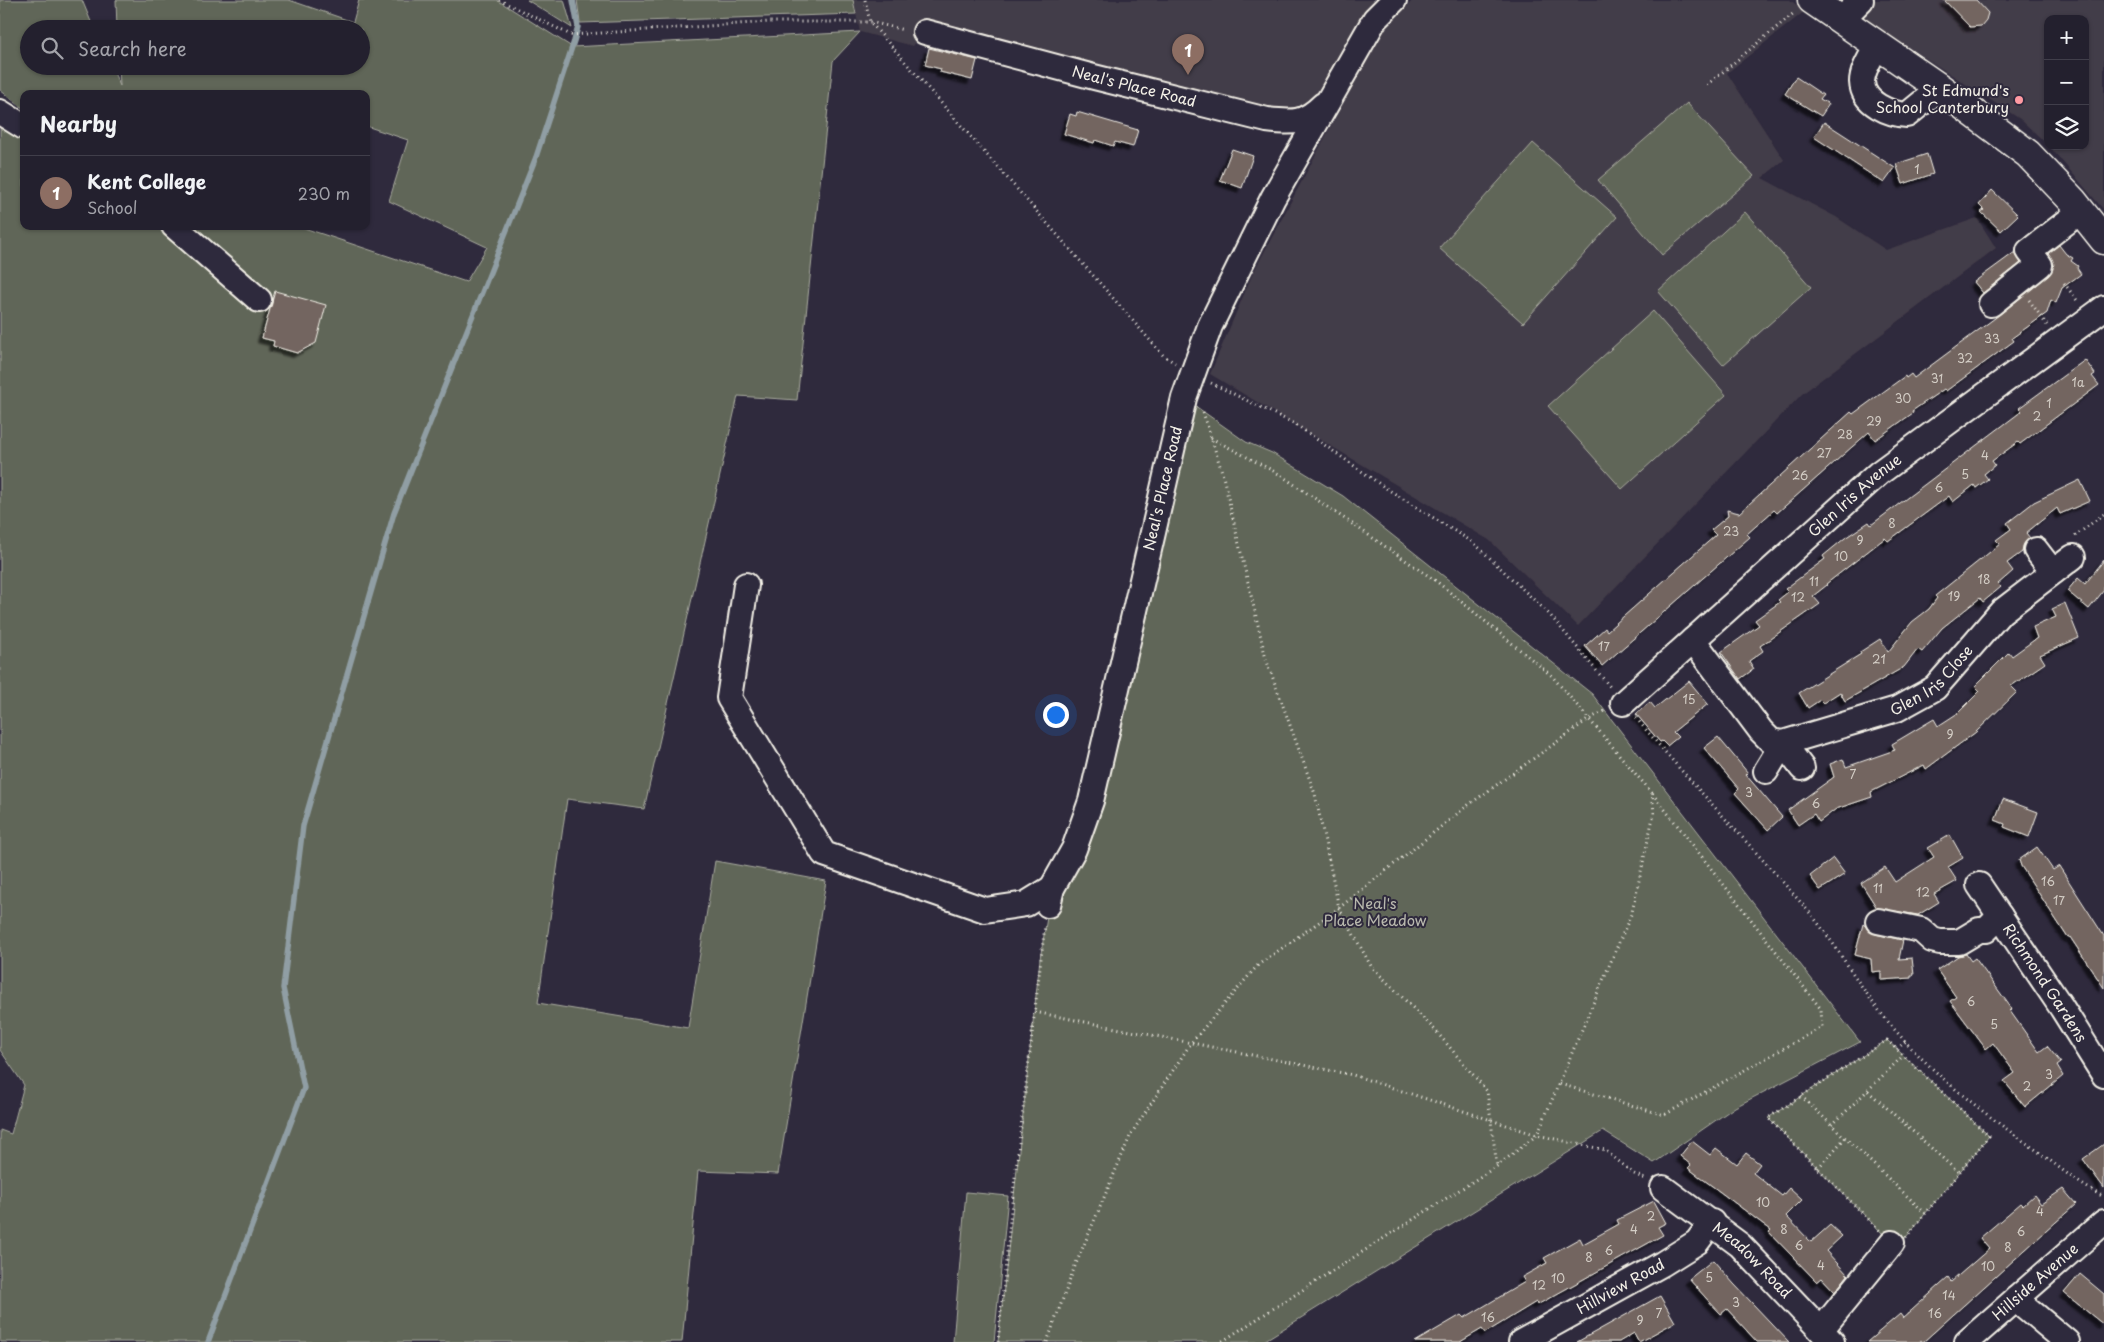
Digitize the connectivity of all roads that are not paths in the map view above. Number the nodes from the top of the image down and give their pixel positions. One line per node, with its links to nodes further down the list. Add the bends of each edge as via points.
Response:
1 (1394, 0): 8 (street, Neal's Place Road, via 1375,19)
2 (1861, 0): 4 (street)
3 (1806, 4): 4 (main road)
4 (1841, 20): 6 (main road)
5 (925, 32): 8 (street, Neal's Place Road, via 1267,120 1304,120)
6 (1877, 45): 7 (main road); 7 (street, via 1862,82 1867,97 1878,105 1892,114 1907,115)
7 (1940, 88): 9 (main road, via 2028,154)
8 (1334, 92): 18 (street, Neal's Place Road, via 1240,261 1210,326 1184,398 1091,801 1074,849 1050,896 1026,904 985,910 824,854 729,698)
9 (2081, 211): 11 (main road); 13 (street, via 2029,251 2040,265)
10 (179, 230): 12 (street)
11 (2104, 240)
12 (259, 300)
13 (1991, 304)
14 (2104, 308): 19 (street, Glen Iris Avenue, via 1879,473)
15 (2036, 550): 17 (street)
16 (2073, 557): 17 (street, Glen Iris Close)
17 (2053, 572): 21 (street, Glen Iris Close, via 1988,625 1935,688 1898,709)
18 (746, 585)
19 (1692, 640): 20 (street, Glen Iris Avenue); 21 (street, via 1761,732 1771,742)
20 (1623, 703)
21 (1783, 743): 22 (street); 23 (street)
22 (1802, 768)
23 (1766, 771)
24 (1978, 885): 26 (street, Richmond Gardens)
25 (1878, 920): 26 (street, via 1921,930 1932,940 1940,942 1959,942)
26 (1993, 923): 27 (street, Richmond Gardens, via 2062,1008)
27 (2104, 1075)
28 (1663, 1188): 29 (street, Meadow Road)
29 (1712, 1222): 33 (street, Meadow Road, via 1740,1245); 34 (street, Hillview Road, via 1697,1242)
30 (2104, 1222): 32 (street, Hillside Avenue)
31 (1892, 1243): 33 (street)
32 (2016, 1299): 35 (street, Hillside Avenue); 36 (street)
33 (1826, 1336)
34 (1521, 1342)
35 (1967, 1342)
36 (2067, 1342)

